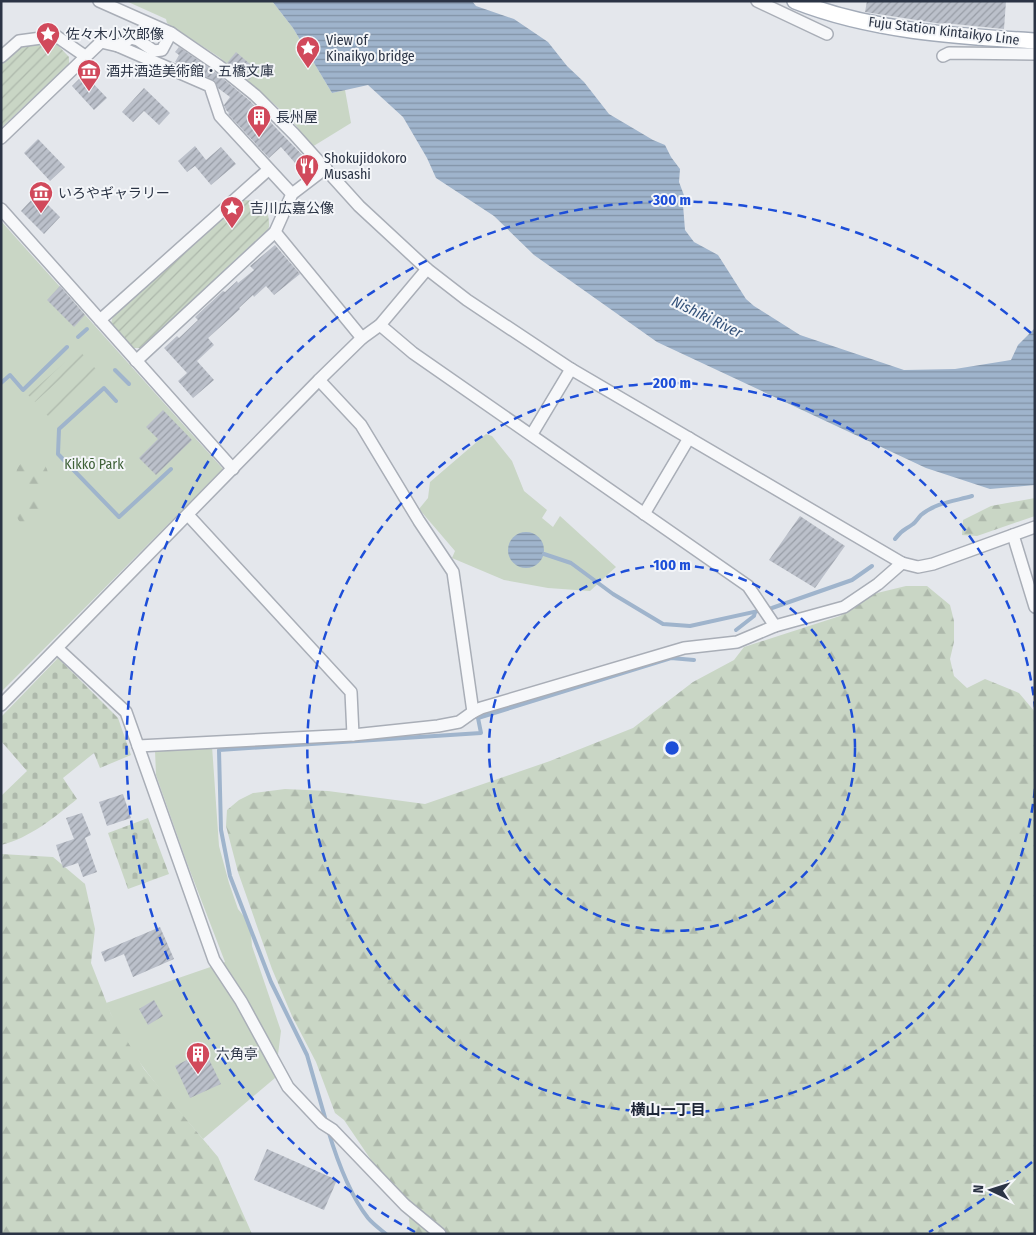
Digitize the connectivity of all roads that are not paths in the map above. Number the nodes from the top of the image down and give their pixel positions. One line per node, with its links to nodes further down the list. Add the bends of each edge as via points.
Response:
1 (99, 1): 4 (street)
2 (757, 1): 5 (street)
3 (795, 1): 6 (main road, Fuju Station Kintaikyo Line, via 844,18 886,27)
4 (171, 33): 7 (street, via 162,50 154,51 131,38); 13 (street, via 255,95)
5 (827, 34)
6 (1035, 41)
7 (118, 46): 9 (street, via 101,42); 14 (street, via 210,86 220,116)
8 (1035, 54): 10 (street, via 949,53)
9 (85, 56): 11 (street, via 56,36 19,41); 12 (street)
10 (943, 56)
11 (1, 57)
12 (1, 138)
13 (326, 168): 15 (street); 18 (street, via 359,206)
14 (268, 170): 15 (street); 19 (street)
15 (292, 194): 17 (street)
16 (1, 209): 19 (street)
17 (275, 232): 21 (street); 22 (street)
18 (427, 269): 20 (street); 23 (street, via 467,300)
19 (100, 320): 22 (street)
20 (380, 325): 21 (street); 25 (street, via 413,353)
21 (362, 338): 24 (street)
22 (136, 361): 27 (street)
23 (571, 369): 25 (street); 26 (street)
24 (319, 380): 27 (street); 37 (street, via 361,425 453,572)
25 (532, 434): 28 (street)
26 (689, 438): 28 (street); 32 (street)
27 (233, 469): 29 (street)
28 (644, 514): 34 (street, via 748,586)
29 (188, 515): 35 (street); 38 (street, via 351,692)
30 (1035, 527): 31 (street)
31 (1013, 535): 32 (street, via 934,564 918,567); 33 (street)
32 (902, 563): 34 (street, via 844,607)
33 (1035, 607)
34 (775, 626): 37 (street, via 737,642 684,648 645,658)
35 (58, 649): 36 (street); 39 (street, via 126,712)
36 (1, 705)
37 (474, 712): 38 (street, via 459,722 438,726)
38 (353, 735): 39 (street)
39 (138, 746): 40 (street, via 214,960 242,1002 288,1087 405,1205)
40 (440, 1234)

